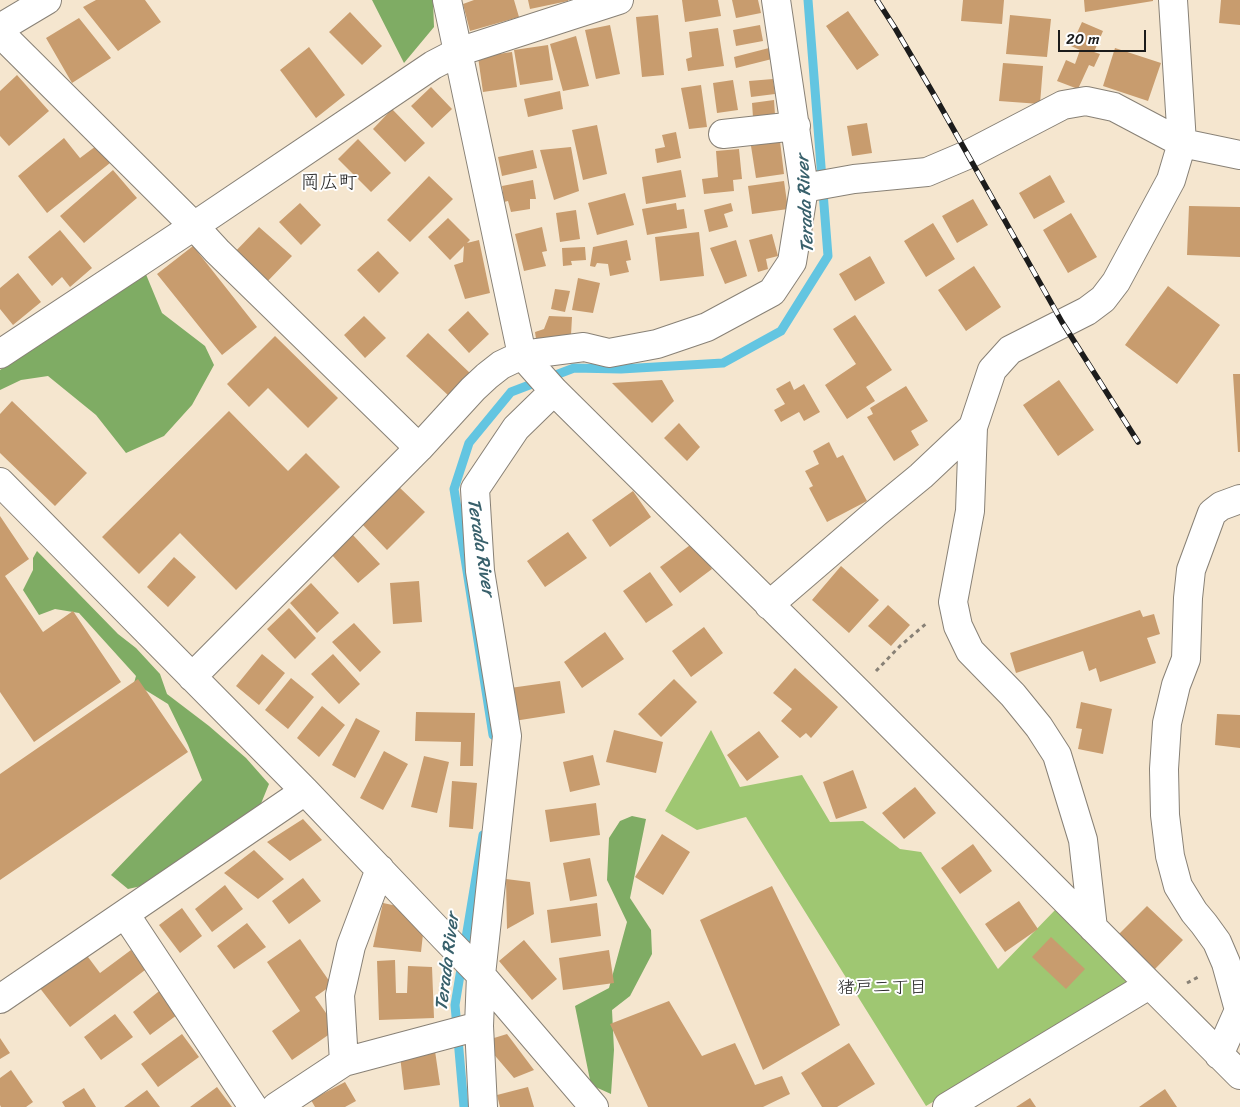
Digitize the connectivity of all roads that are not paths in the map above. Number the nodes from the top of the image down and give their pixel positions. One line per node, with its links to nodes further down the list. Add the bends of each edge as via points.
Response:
1 (47, 0): 6 (street)
2 (447, 0): 8 (street)
3 (619, 0): 8 (street)
4 (776, 0): 9 (street)
5 (1173, 0): 11 (street)
6 (0, 28)
7 (0, 33): 14 (street)
8 (458, 52): 14 (street, via 433,65); 16 (street)
9 (796, 126): 10 (street); 13 (street)
10 (723, 134)
11 (1182, 143): 12 (street); 13 (street, via 1114,107 1086,101 1063,105 927,172); 18 (street, via 1171,180 1116,282 1103,299 1087,311 1010,350 992,370)
12 (1240, 155)
13 (805, 188): 16 (street, via 792,262 772,292 707,327 657,344 609,352 584,347)
14 (194, 226): 15 (street); 19 (street)
15 (0, 354)
16 (522, 355): 17 (street); 19 (street, via 487,376)
17 (554, 391): 22 (street); 28 (street, via 516,428 475,489 480,571 507,736)
18 (973, 428): 22 (street); 27 (street, via 970,511 953,602 958,626 970,651 1014,696 1057,755 1083,840)
19 (419, 448): 23 (street)
20 (0, 482): 23 (street)
21 (1240, 499): 32 (street, via 1212,513 1192,570 1186,659 1167,723 1164,769 1165,815 1178,886 1217,942 1239,1010)
22 (768, 605): 27 (street)
23 (192, 677): 24 (street)
24 (305, 791): 25 (street); 26 (street)
25 (380, 870): 28 (street); 33 (street, via 351,946 340,996)
26 (125, 914): 30 (street); 35 (street)
27 (1093, 928): 29 (street)
28 (480, 976): 31 (street); 38 (street)
29 (1149, 985): 32 (street); 39 (street)
30 (0, 998)
31 (478, 1027): 33 (street); 37 (street)
32 (1219, 1055): 34 (street)
33 (344, 1062): 36 (street)
34 (1240, 1075)
35 (253, 1107)
36 (276, 1107)
37 (483, 1107)
38 (594, 1107)
39 (946, 1107)

